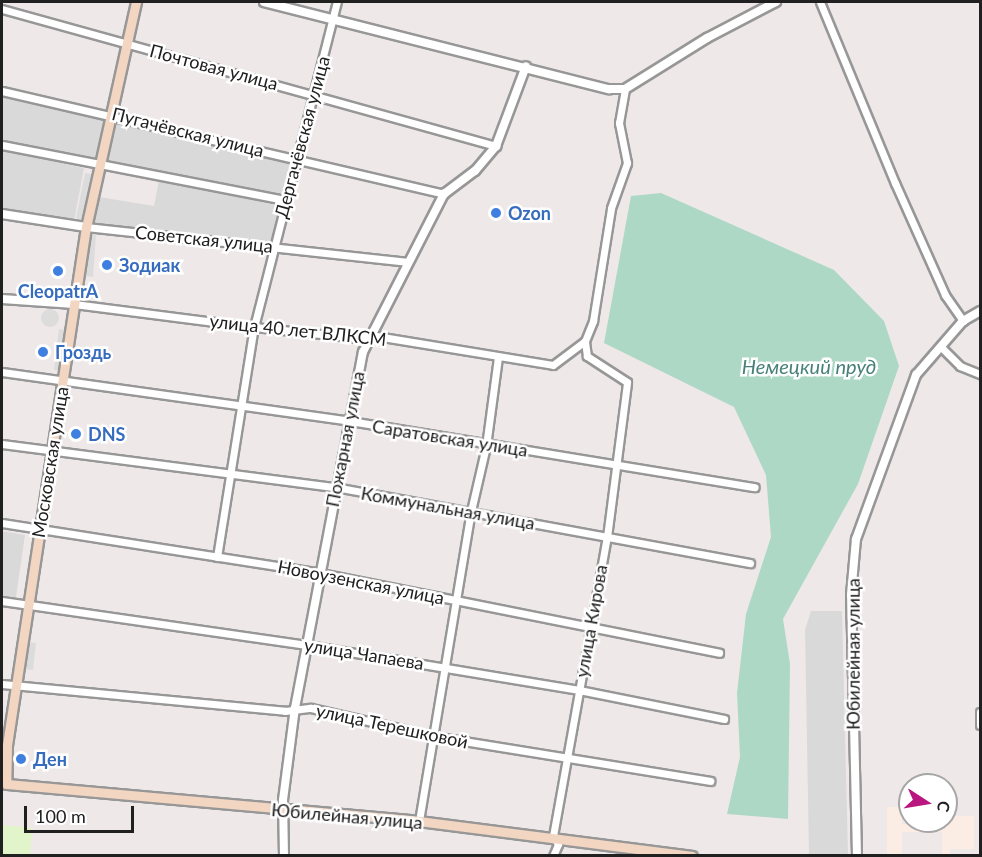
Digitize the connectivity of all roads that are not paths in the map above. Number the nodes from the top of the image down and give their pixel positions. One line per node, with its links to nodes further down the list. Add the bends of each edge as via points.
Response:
1 (136, 2): 8 (main road, Московская улица)
2 (264, 2): 7 (street)
3 (337, 2): 7 (street, Дергачёвская улица)
4 (776, 2): 10 (street, via 707,38)
5 (820, 2): 27 (street, via 945,295)
6 (2, 9): 8 (street, Почтовая улица)
7 (334, 19): 9 (street); 12 (street, Дергачёвская улица)
8 (126, 42): 12 (street, Почтовая улица); 13 (main road, Московская улица)
9 (525, 66): 10 (street, via 609,89); 15 (street, Пожарная улица)
10 (625, 89): 30 (street, via 619,123 627,163 611,208 593,321)
11 (2, 91): 13 (street, Пугачёвская улица)
12 (313, 94): 15 (street, Почтовая улица); 16 (street, Дергачёвская улица)
13 (109, 113): 16 (street, Пугачёвская улица); 17 (main road, Московская улица)
14 (2, 145): 17 (street)
15 (496, 146): 18 (street, Пожарная улица, via 475,171)
16 (295, 158): 18 (street, Пугачёвская улица); 19 (street, Дергачёвская улица)
17 (98, 162): 19 (street); 21 (main road, Московская улица)
18 (444, 194): 23 (street, Пожарная улица)
19 (285, 200): 22 (street, Дергачёвская улица)
20 (2, 214): 21 (street, Советская улица)
21 (86, 227): 22 (street, Советская улица); 25 (main road, Московская улица)
22 (273, 245): 23 (street, Советская улица); 28 (street, Дергачёвская улица)
23 (406, 262): 29 (street, Пожарная улица)
24 (2, 299): 25 (street, улица 40 лет ВЛКСМ)
25 (74, 304): 28 (street, улица 40 лет ВЛКСМ); 35 (main road, Московская улица)
26 (981, 311): 27 (street, Юбилейная улица)
27 (963, 321): 31 (street, Юбилейная улица)
28 (254, 327): 29 (street, улица 40 лет ВЛКСМ, via 358,338); 36 (street, Дергачёвская улица)
29 (370, 335): 32 (street, улица 40 лет ВЛКСМ); 37 (street, Пожарная улица)
30 (585, 341): 32 (street, улица 40 лет ВЛКСМ, via 553,364); 41 (street, улица Кирова, via 587,356 627,382)
31 (941, 347): 34 (street, via 960,366); 76 (street, Юбилейная улица, via 916,375 856,539 850,595)
32 (498, 357): 39 (street)
33 (2, 372): 35 (street, Саратовская улица)
34 (981, 374)
35 (63, 381): 36 (street, Саратовская улица); 40 (main road, Московская улица)
36 (241, 406): 37 (street, Саратовская улица); 42 (street, Дергачёвская улица)
37 (350, 421): 39 (street, Саратовская улица); 43 (street, Пожарная улица)
38 (2, 444): 40 (street, Коммунальная улица)
39 (486, 446): 41 (street, Саратовская улица); 45 (street)
40 (52, 449): 42 (street, Коммунальная улица); 47 (main road, Московская улица)
41 (617, 463): 44 (street, Саратовская улица); 48 (street, улица Кирова)
42 (228, 471): 43 (street, Коммунальная улица); 49 (street, Дергачёвская улица)
43 (335, 487): 45 (street, Коммунальная улица); 51 (street, Пожарная улица)
44 (755, 487)
45 (471, 511): 48 (street, Коммунальная улица); 52 (street)
46 (2, 523): 47 (street, Новоузенская улица)
47 (39, 529): 49 (street, Новоузенская улица); 54 (main road, Московская улица)
48 (607, 537): 50 (street, Коммунальная улица); 55 (street, улица Кирова)
49 (217, 557): 51 (street, Новоузенская улица)
50 (750, 563)
51 (320, 573): 52 (street, Новоузенская улица); 56 (street, Пожарная улица)
52 (455, 600): 55 (street, Новоузенская улица); 58 (street)
53 (2, 601): 54 (street, улица Чапаева)
54 (28, 603): 56 (street, улица Чапаева); 59 (main road, Московская улица)
55 (590, 630): 57 (street, Новоузенская улица); 61 (street, улица Кирова)
56 (307, 645): 58 (street, улица Чапаева); 62 (street, Пожарная улица)
57 (719, 653)
58 (443, 668): 61 (street, улица Чапаева); 66 (street)
59 (16, 683): 60 (street, улица Терешковой); 62 (street, улица Терешковой, via 285,711); 69 (main road, Московская улица)
60 (2, 684)
61 (579, 690): 64 (street, улица Чапаева); 67 (street, улица Кирова)
62 (295, 708): 66 (street, улица Терешковой); 70 (street, Пожарная улица)
63 (981, 712): 65 (street)
64 (724, 719)
65 (981, 725)
66 (433, 736): 67 (street, улица Терешковой); 71 (street)
67 (567, 758): 68 (street, улица Терешковой); 72 (street, улица Кирова)
68 (710, 781)
69 (4, 784): 70 (main road, Юбилейная улица)
70 (283, 811): 71 (main road, Юбилейная улица); 73 (street, Пожарная улица)
71 (419, 821): 72 (main road, Юбилейная улица)
72 (553, 836): 74 (street, улица Кирова, via 558,844); 75 (main road, Юбилейная улица)
73 (284, 855)
74 (553, 855)
75 (692, 855)
76 (857, 855)

